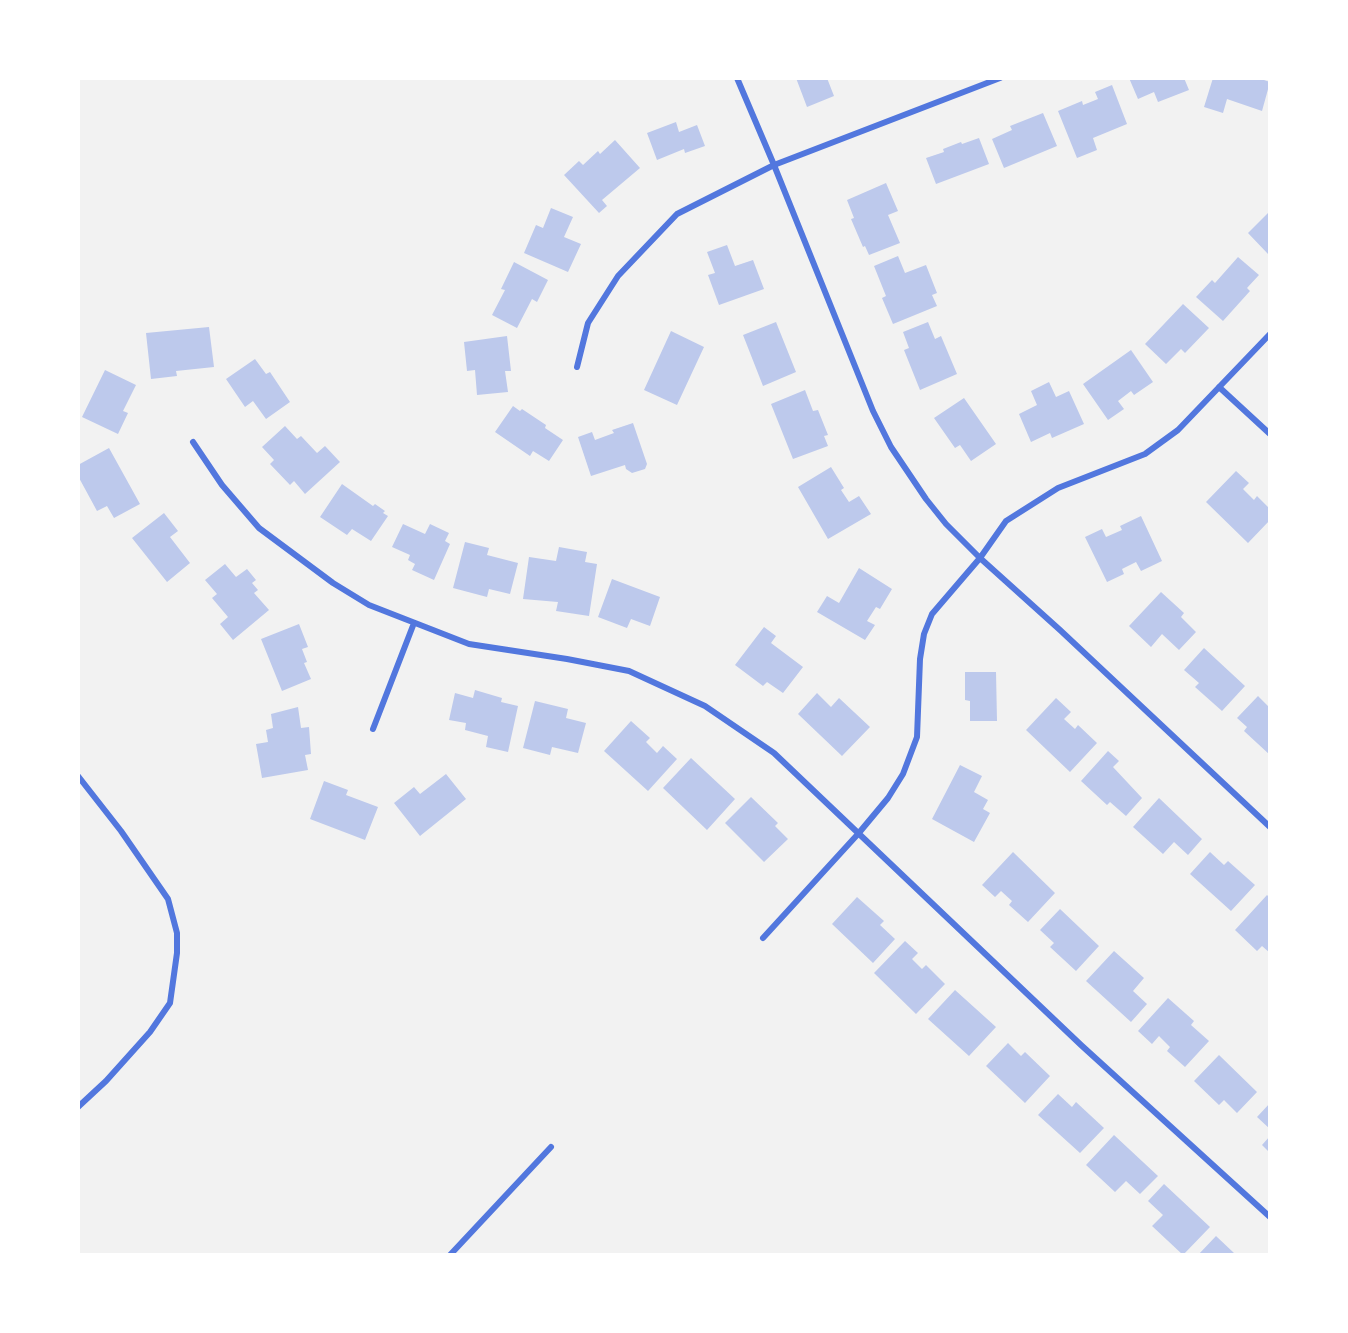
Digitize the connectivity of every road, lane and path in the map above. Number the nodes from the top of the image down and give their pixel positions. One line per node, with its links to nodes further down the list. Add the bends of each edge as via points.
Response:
1 (737, 78): 3 (street)
2 (1000, 78): 3 (street)
3 (774, 165): 5 (street, via 678,214 618,276 588,323); 9 (street, via 858,379 891,447 946,524)
4 (1270, 334): 6 (street)
5 (577, 367)
6 (1219, 387): 7 (street); 9 (street, via 1178,430 1145,454 1058,488 1006,521)
7 (1270, 434)
8 (194, 442): 10 (street, via 222,485 259,528 333,583 369,605)
9 (980, 558): 14 (street); 15 (street, via 932,614 920,659 917,737 898,782)
10 (414, 623): 11 (street); 15 (street, via 469,644 629,671 705,706 774,753)
11 (373, 729)
12 (78, 777): 13 (street)
13 (81, 786): 17 (street, via 127,840 168,899 177,933 177,953 170,1003 106,1081)
14 (1270, 826)
15 (858, 834): 16 (street); 19 (street)
16 (763, 938)
17 (78, 1107)
18 (551, 1147): 20 (street)
19 (1270, 1217)
20 (450, 1255)

